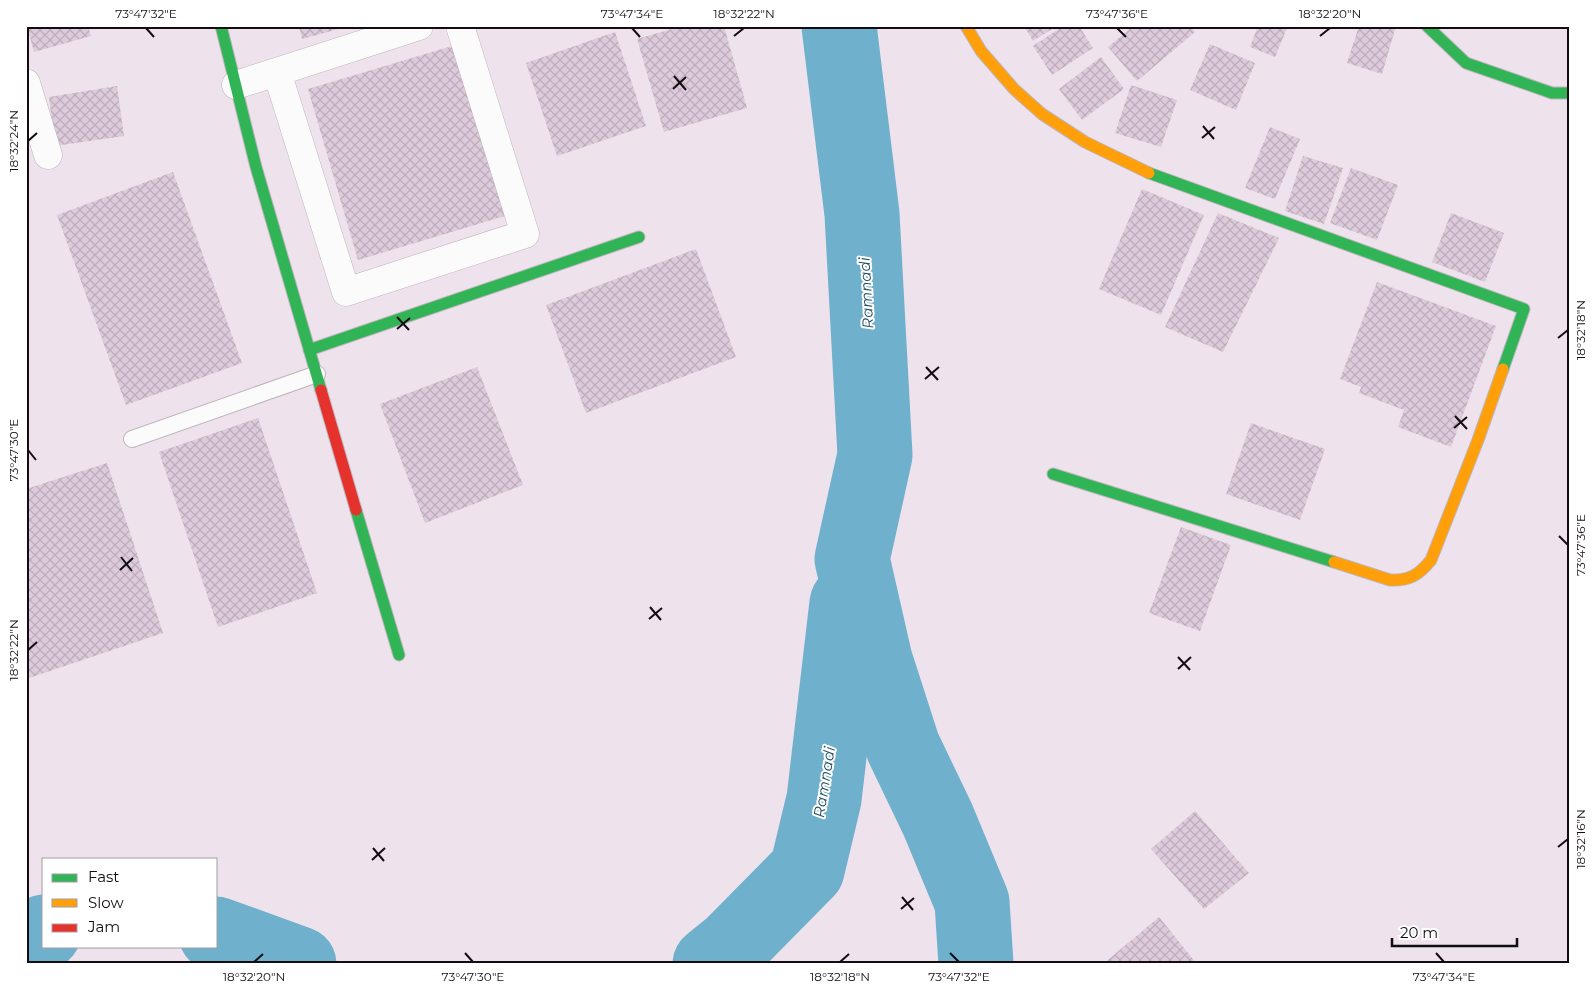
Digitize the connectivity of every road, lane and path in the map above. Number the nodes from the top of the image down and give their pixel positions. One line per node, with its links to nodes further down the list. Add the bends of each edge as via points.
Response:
1 (221, 26): 8 (street)
2 (418, 26): 6 (street)
3 (460, 26): 6 (street, via 525,234 346,292)
4 (966, 26): 15 (street, via 995,67 1027,102 1066,131 1106,154 1147,172 1524,308 1478,440 1431,560 1413,578 1390,580)
5 (1427, 26): 9 (street, via 1466,63 1552,94)
6 (277, 72): 8 (street)
7 (26, 83): 10 (street)
8 (236, 85): 12 (street)
9 (1569, 93)
10 (48, 155)
11 (639, 237): 12 (street)
12 (309, 350): 13 (street)
13 (317, 374): 14 (lane); 16 (street)
14 (132, 439)
15 (1053, 474)
16 (399, 655)

